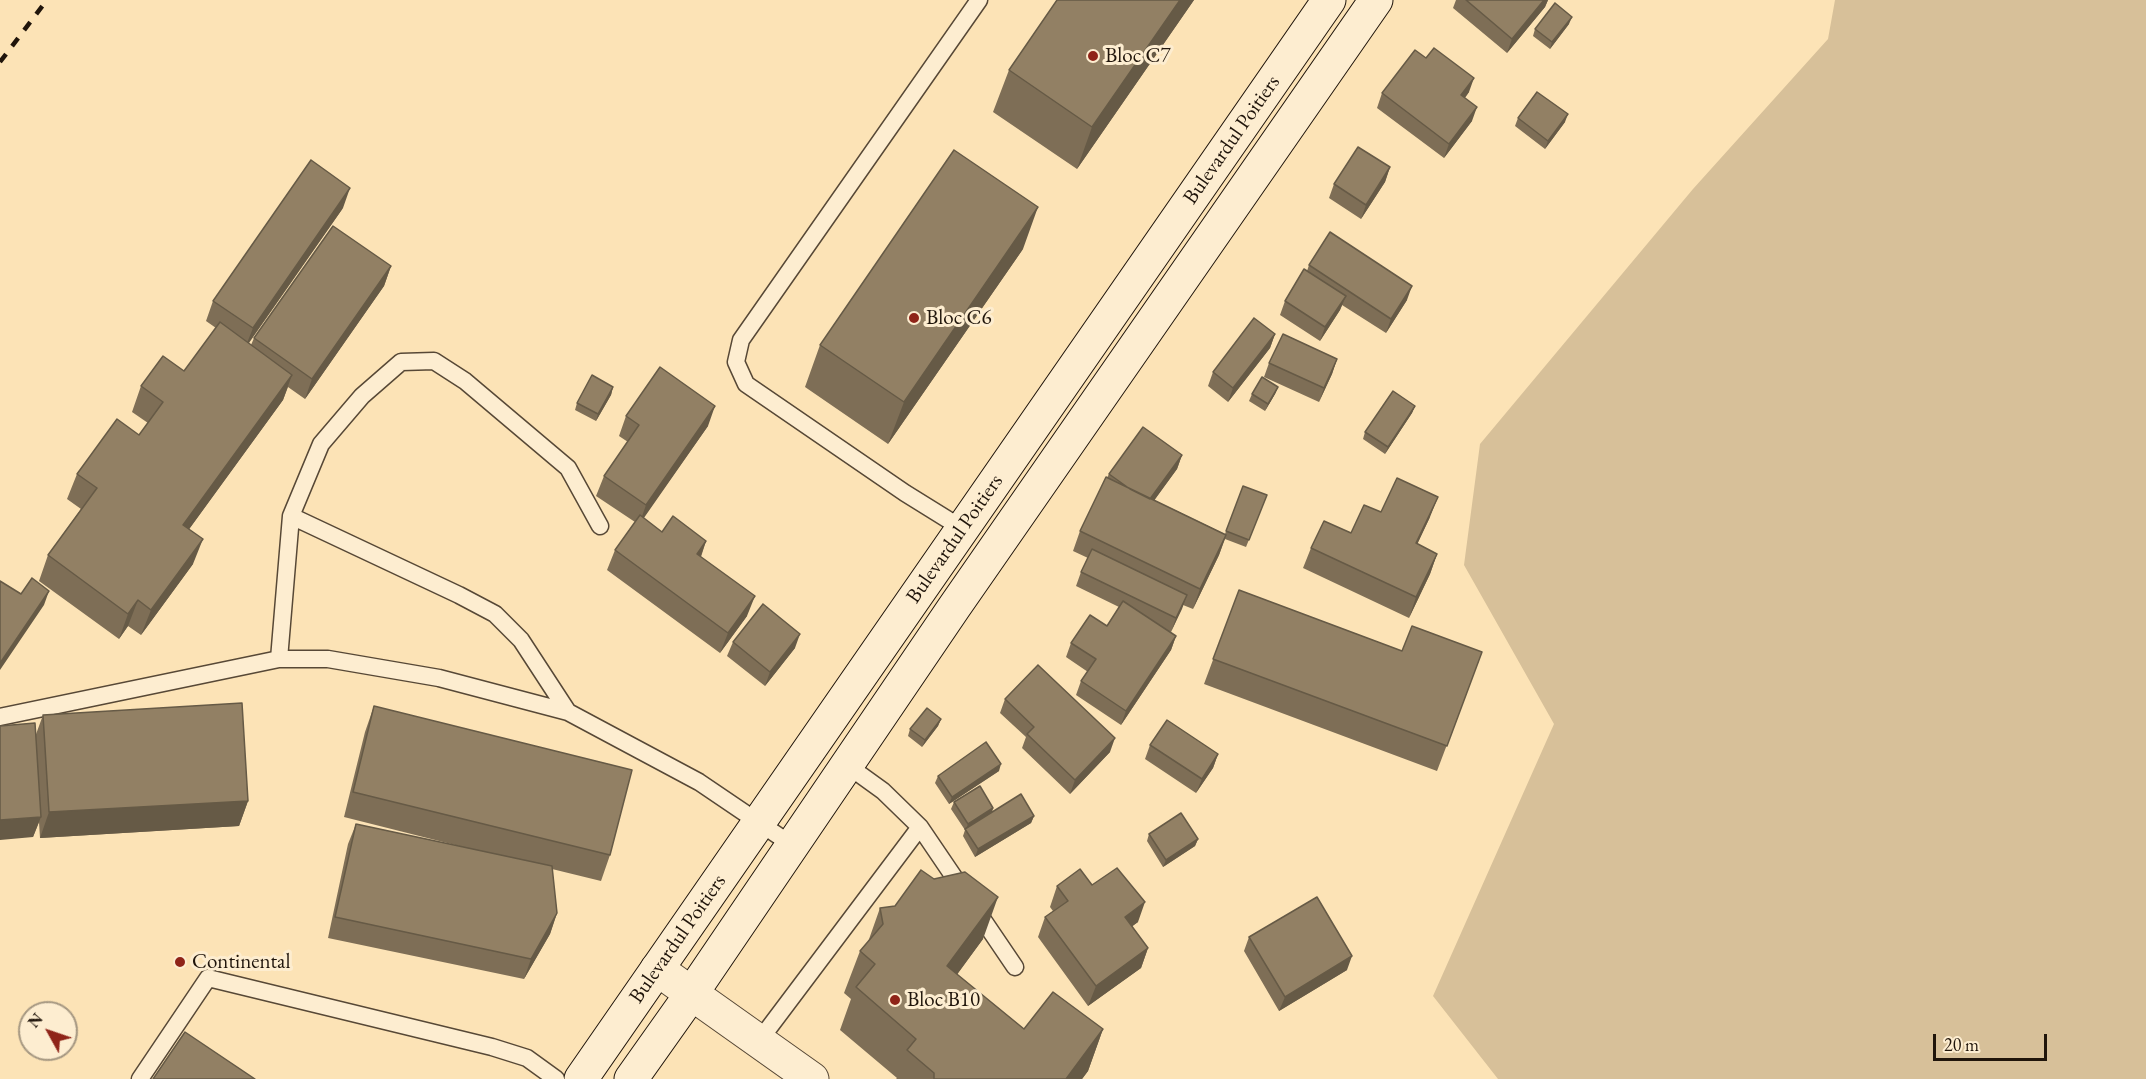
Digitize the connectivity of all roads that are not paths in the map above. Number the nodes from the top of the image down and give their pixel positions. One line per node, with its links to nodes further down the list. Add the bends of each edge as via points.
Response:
1 (979, 0): 6 (lane, via 741,340 736,362 746,384)
2 (1329, 0): 6 (main road, Bulevardul Poitiers)
3 (1376, 0): 10 (main road, Bulevardul Poitiers)
4 (291, 516): 5 (lane, via 321,444 362,396 401,362 434,361 465,381 568,468); 7 (lane); 8 (lane, via 495,614 521,640)
5 (600, 526)
6 (963, 529): 11 (main road, Bulevardul Poitiers)
7 (279, 659): 8 (lane, via 328,659 439,678); 9 (lane)
8 (568, 712): 11 (lane, via 699,782)
9 (0, 717)
10 (847, 765): 12 (lane, via 883,791); 13 (main road, Bulevardul Poitiers)
11 (758, 822): 13 (lane); 15 (main road, Bulevardul Poitiers)
12 (920, 826): 14 (lane); 17 (lane)
13 (792, 845): 16 (main road, Bulevardul Poitiers)
14 (1015, 967)
15 (657, 969): 16 (main road); 20 (main road, Bulevardul Poitiers)
16 (692, 993): 17 (main road); 21 (main road, Bulevardul Poitiers)
17 (759, 1041): 22 (main road)
18 (140, 1079): 19 (lane, via 208,978 492,1047 526,1058)
19 (556, 1079)
20 (581, 1079)
21 (631, 1079)
22 (812, 1079)

